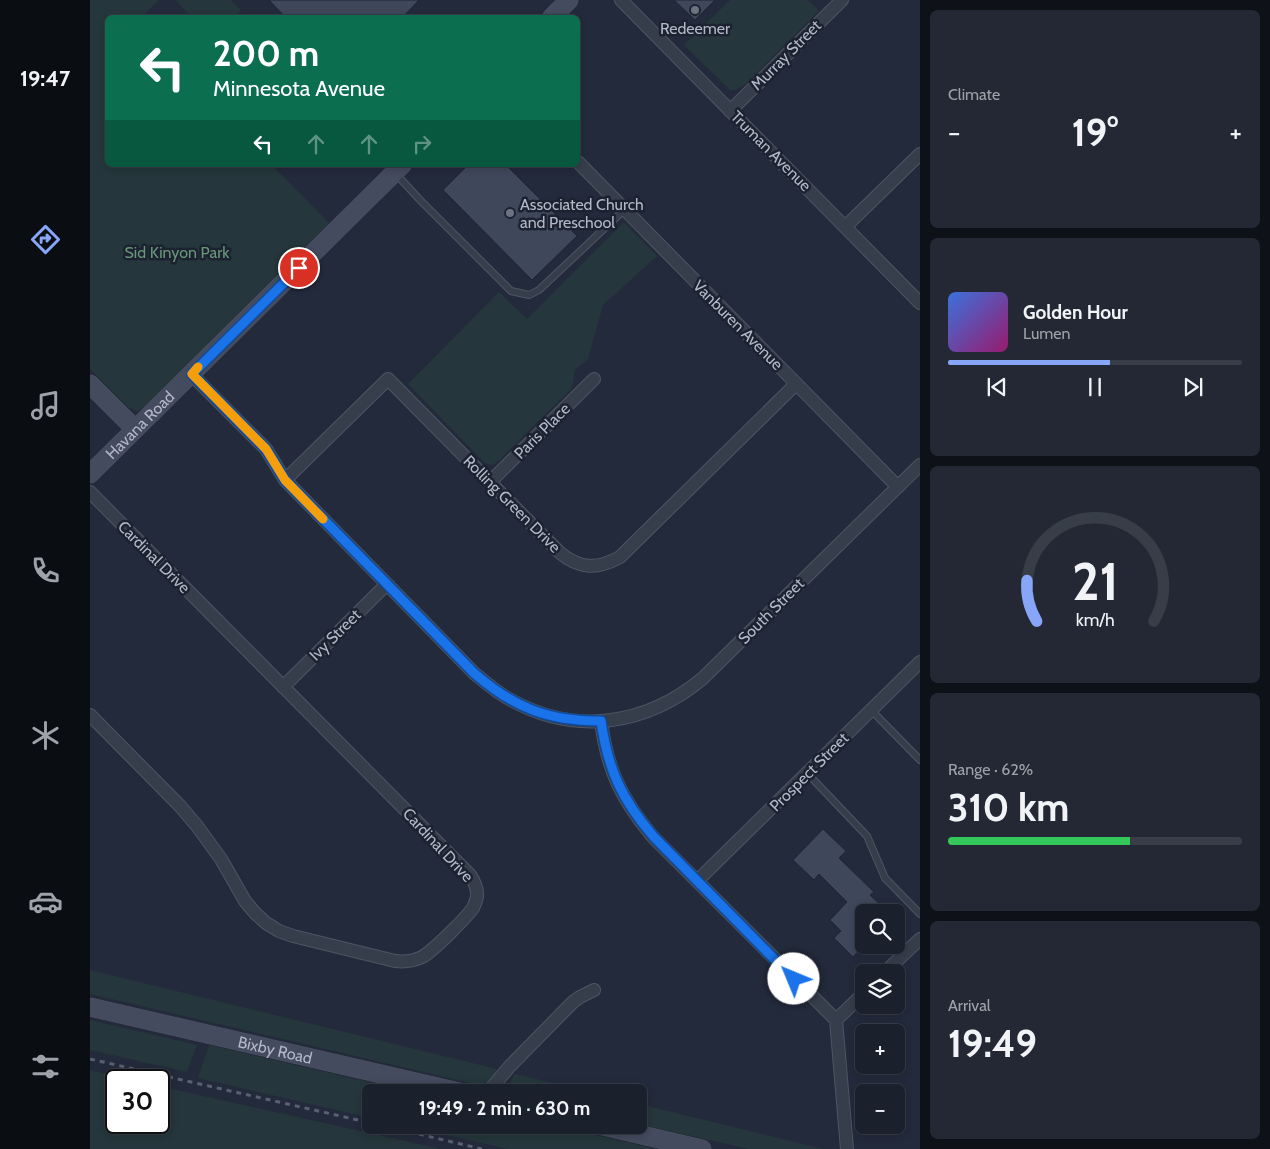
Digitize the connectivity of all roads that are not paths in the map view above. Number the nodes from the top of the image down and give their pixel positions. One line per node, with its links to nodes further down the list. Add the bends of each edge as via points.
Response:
1 (569, 0): 4 (street)
2 (621, 0): 5 (street, Truman Avenue)
3 (842, 0): 5 (street, Murray Street)
4 (554, 15)
5 (730, 111): 10 (street, Truman Avenue)
6 (920, 154): 10 (street)
7 (580, 164): 9 (street, Vanburen Avenue)
8 (398, 168): 9 (lane, via 421,201 511,291 529,295 539,290); 12 (street, Havana Road)
9 (624, 210): 15 (street, Vanburen Avenue)
10 (846, 227): 11 (street, Truman Avenue)
11 (920, 303)
12 (192, 374): 16 (street, Havana Road); 19 (street, South Street, via 266,449)
13 (594, 380): 20 (street, Paris Place)
14 (90, 384): 16 (street)
15 (796, 384): 20 (street, Rolling Green Drive, via 620,557 599,566 587,566 566,558); 21 (street, Vanburen Avenue)
16 (135, 429): 18 (street, Havana Road)
17 (920, 465): 21 (street, South Street)
18 (90, 474)
19 (285, 480): 20 (street, Rolling Green Drive, via 388,379); 23 (street, South Street)
20 (490, 482)
21 (898, 487): 28 (street, South Street, via 690,690 650,711)
22 (90, 492): 25 (street, Cardinal Drive)
23 (387, 584): 25 (street, Ivy Street); 28 (street, South Street, via 491,688 530,710 568,720)
24 (920, 662): 26 (street, Prospect Street)
25 (283, 687): 27 (street, Cardinal Drive, via 474,880 475,905 422,957 395,961 293,936 266,923 245,901 197,826)
26 (871, 710): 29 (lane); 30 (street, Prospect Street)
27 (90, 715)
28 (601, 721): 31 (street, via 608,758 624,798 654,837)
29 (920, 760)
30 (807, 774): 31 (street, Prospect Street); 32 (lane, via 867,836 885,878)
31 (697, 881): 38 (street)
32 (920, 914)
33 (920, 939): 34 (street)
34 (893, 964)
35 (594, 990): 40 (street, via 573,1002)
36 (855, 1002): 38 (street)
37 (90, 1007): 39 (street, Bixby Road)
38 (836, 1020): 43 (street)
39 (424, 1084)
40 (495, 1084)
41 (638, 1134): 42 (street)
42 (702, 1149)
43 (846, 1149)

